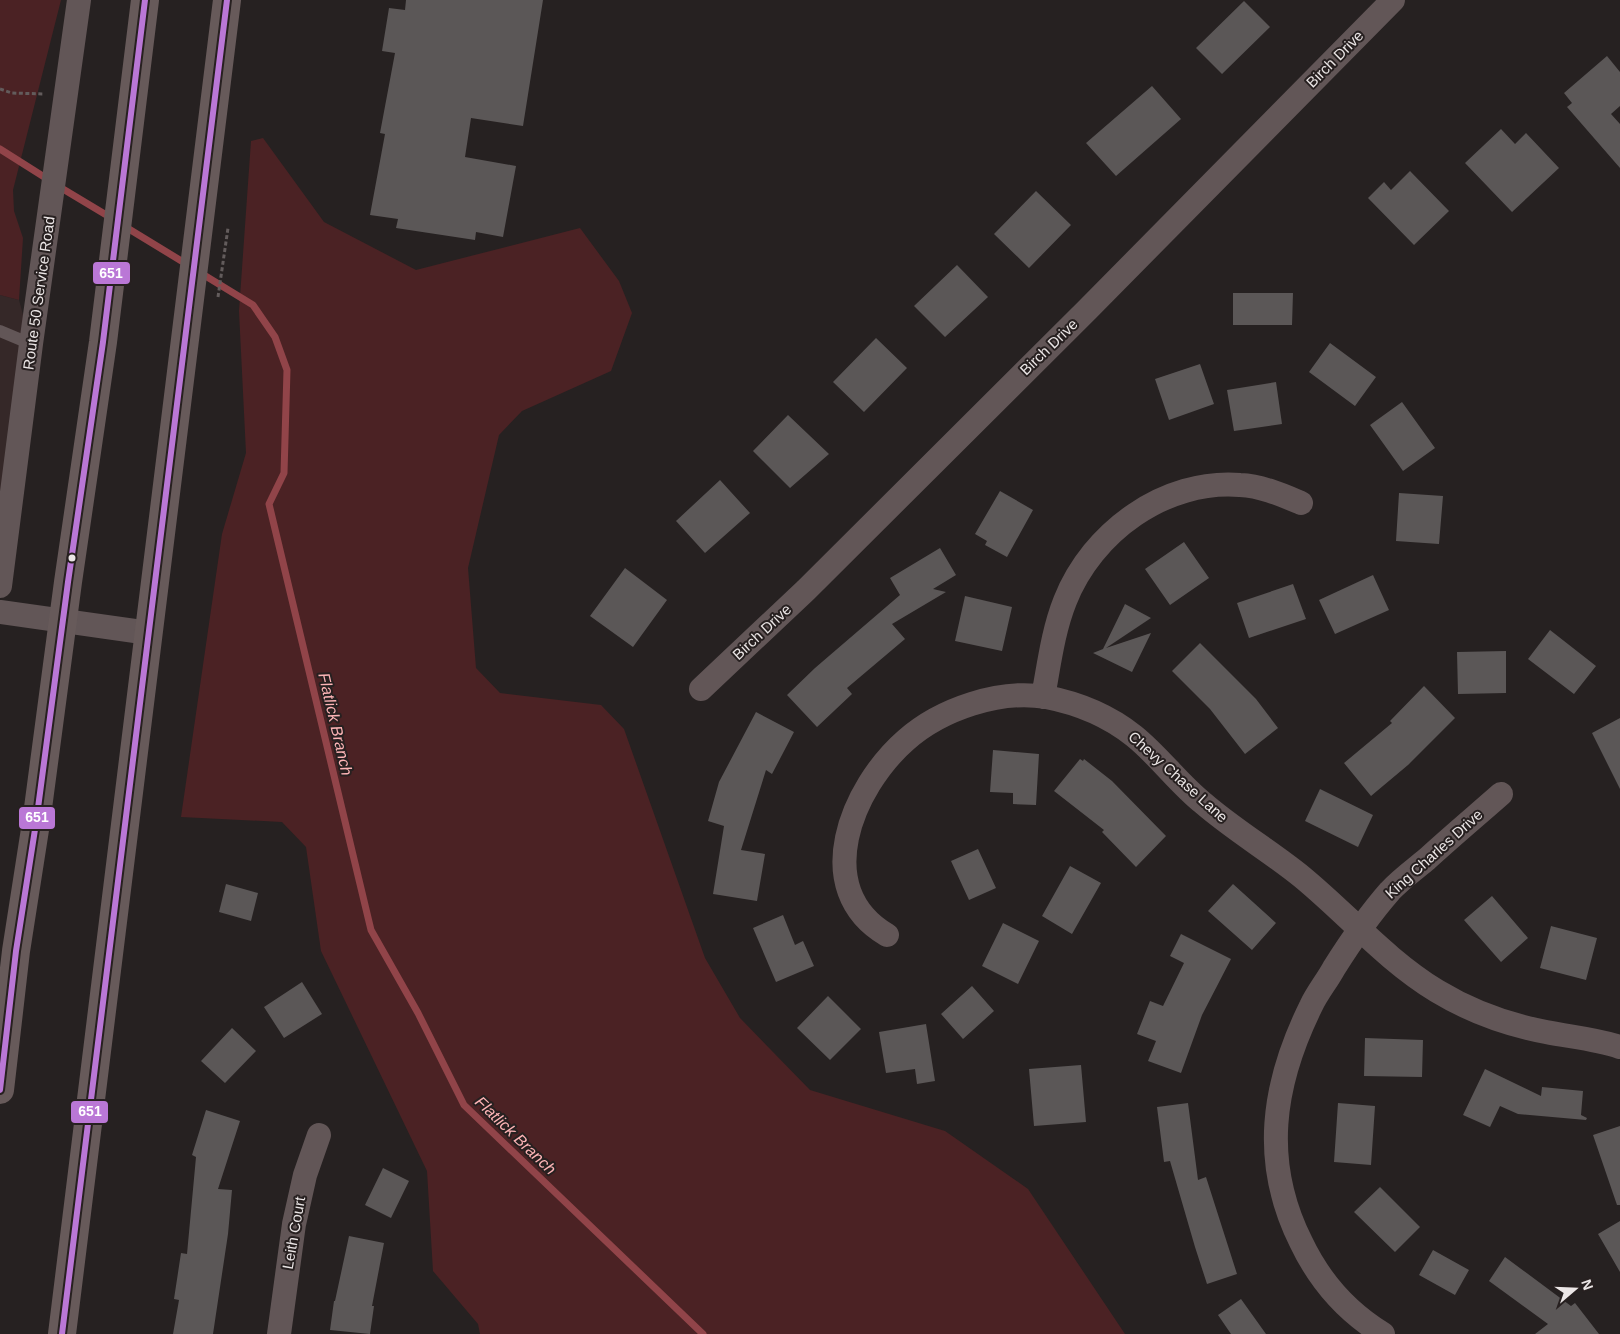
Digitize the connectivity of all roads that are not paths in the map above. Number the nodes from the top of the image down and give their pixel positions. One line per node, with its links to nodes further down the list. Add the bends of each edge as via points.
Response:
1 (79, 0): 6 (street, Route 50 Service Road)
2 (145, 0): 10 (highway, via 108,303)
3 (227, 0): 11 (highway)
4 (1393, 0): 12 (street, Birch Drive, via 806,590)
5 (0, 331): 6 (lane)
6 (31, 344): 8 (street, Route 50 Service Road)
7 (1301, 503): 13 (street, via 1273,491 1241,484 1219,484 1169,496 1121,523 1102,541 1077,575 1065,600 1056,628)
8 (0, 586)
9 (0, 612): 10 (street)
10 (62, 620): 11 (street); 17 (highway, via 36,823)
11 (149, 633): 21 (highway)
12 (701, 689)
13 (1043, 697): 15 (street, Chevy Chase Lane, via 1072,703 1135,737 1203,804 1302,877); 16 (street, Chevy Chase Lane, via 1016,696 953,710 906,740 877,771 853,818 846,842 845,875 851,897 861,914)
14 (1501, 794): 15 (street, King Charles Drive, via 1391,890)
15 (1358, 930): 18 (street, Chevy Chase Lane, via 1406,970 1438,992 1471,1008 1544,1032); 23 (street, King Charles Drive, via 1311,1004 1291,1051 1280,1088 1276,1158 1285,1206 1305,1251 1333,1292)
16 (887, 935)
17 (8, 950): 19 (highway)
18 (1620, 1046)
19 (0, 1090)
20 (320, 1134): 22 (street, Leith Court, via 305,1175 294,1224)
21 (62, 1334)
22 (279, 1334)
23 (1383, 1334)

